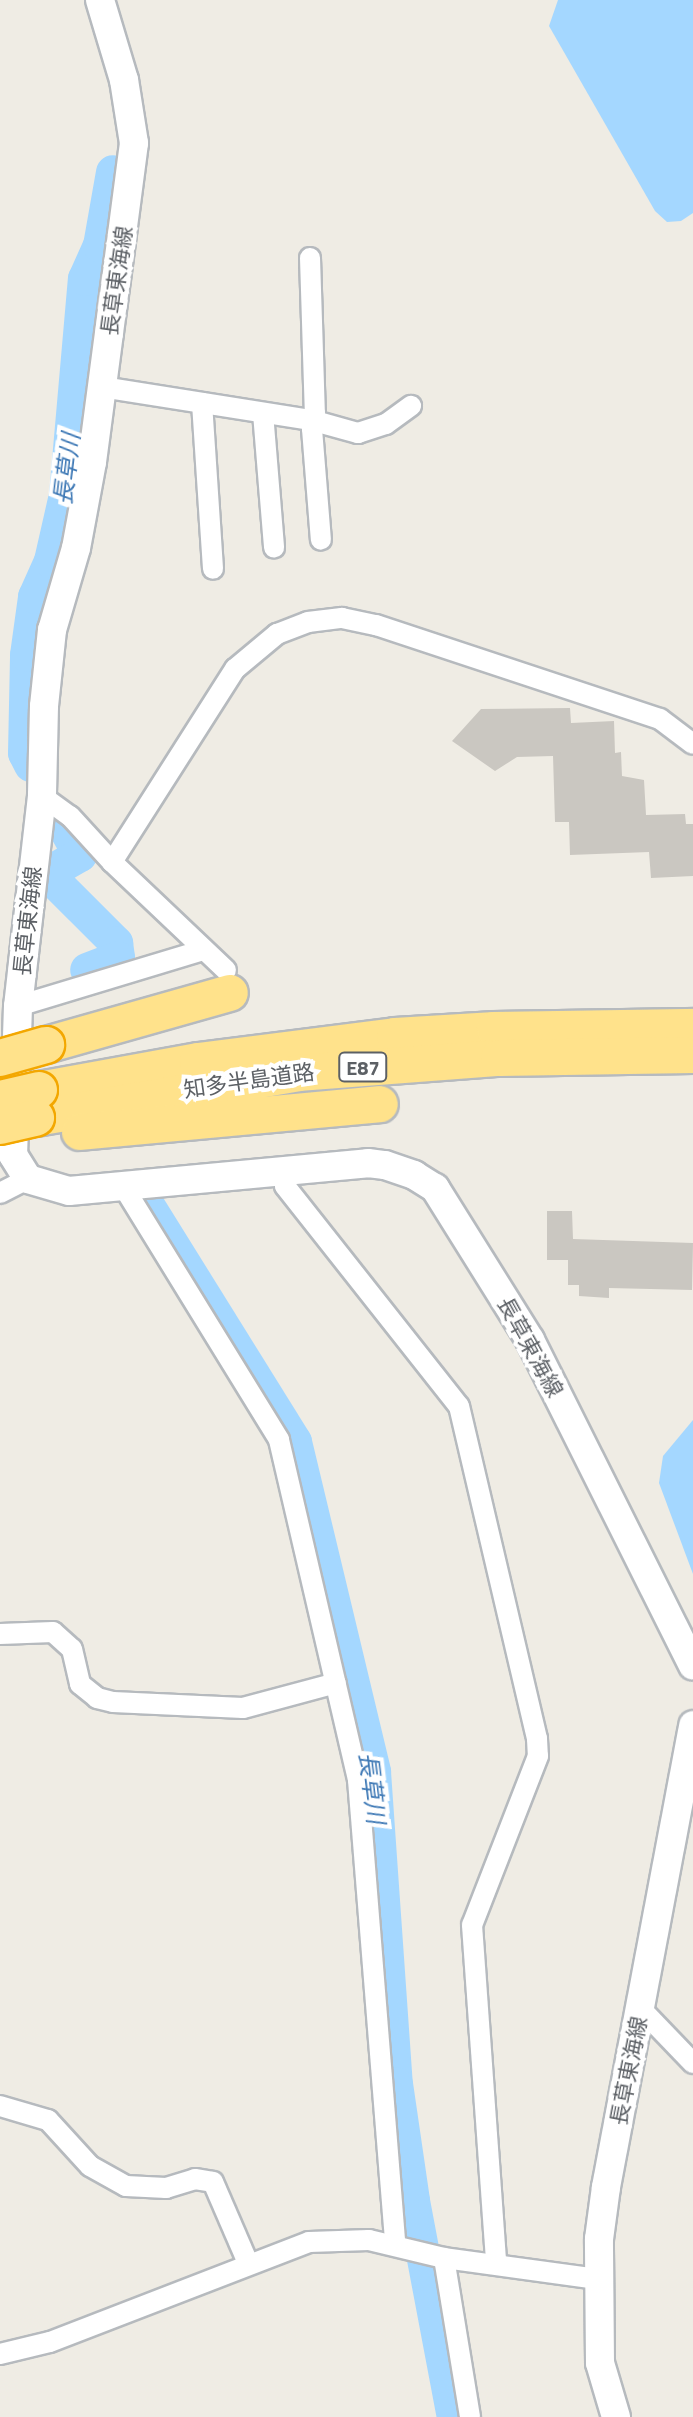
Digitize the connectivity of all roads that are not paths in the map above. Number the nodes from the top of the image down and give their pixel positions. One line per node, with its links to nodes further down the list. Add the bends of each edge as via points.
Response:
1 (100, 0): 3 (main road, 長草東海線, via 124,80 134,143)
2 (310, 258): 7 (street)
3 (102, 387): 4 (street); 12 (main road, 長草東海線, via 76,548 52,630)
4 (202, 403): 6 (street); 10 (street)
5 (411, 406): 7 (street, via 386,424 358,433)
6 (263, 413): 7 (street); 9 (street)
7 (314, 421): 8 (street)
8 (321, 540)
9 (274, 548)
10 (213, 569)
11 (693, 744): 13 (street, via 660,719 376,625 342,618 308,622 277,634 235,669)
12 (42, 796): 13 (street, via 70,816); 16 (main road, 長草東海線)
13 (112, 862): 14 (street)
14 (204, 950): 15 (street); 16 (street)
15 (228, 982): 19 (highway, bridge)
16 (18, 1006): 25 (main road, 長草東海線, via 13,1155)
17 (693, 1027): 22 (highway, 知多半島道路 / E87, via 495,1030 198,1061)
18 (693, 1055): 22 (highway, 知多半島道路 / E87, via 499,1058 327,1070 203,1087)
19 (0, 1058)
20 (0, 1099): 22 (highway, 知多半島道路 / E87, bridge)
21 (380, 1104): 22 (highway, via 100,1128)
22 (27, 1125): 23 (highway, 知多半島道路 / E87, bridge)
23 (0, 1126)
24 (283, 1171): 26 (main road, 長草東海線); 29 (main road, 長草東海線, via 385,1165 435,1188 530,1340); 39 (street, via 285,1186 459,1406 537,1739 538,1756 472,1925)
25 (28, 1179): 26 (main road, 長草東海線, via 69,1191); 27 (street)
26 (123, 1186): 30 (street, via 279,1440)
27 (0, 1193)
28 (0, 1634): 30 (street, via 53,1632 72,1649 80,1684 97,1698 113,1702 243,1708)
29 (693, 1665)
30 (336, 1683): 36 (street, via 358,1780)
31 (693, 1725): 32 (main road, 長草東海線)
32 (688, 1772): 33 (main road, 長草東海線)
33 (641, 2009): 34 (street); 40 (main road, 長草東海線, via 606,2187)
34 (690, 2054)
35 (0, 2106): 38 (street, via 48,2120 90,2166 126,2186 213,2182)
36 (395, 2244): 37 (street); 38 (street, via 309,2242)
37 (444, 2258): 39 (street); 42 (street)
38 (248, 2263): 41 (street, via 50,2342)
39 (496, 2263): 40 (street)
40 (597, 2279): 43 (main road, 長草東海線, via 600,2363)
41 (0, 2354)
42 (470, 2417)
43 (616, 2417)

